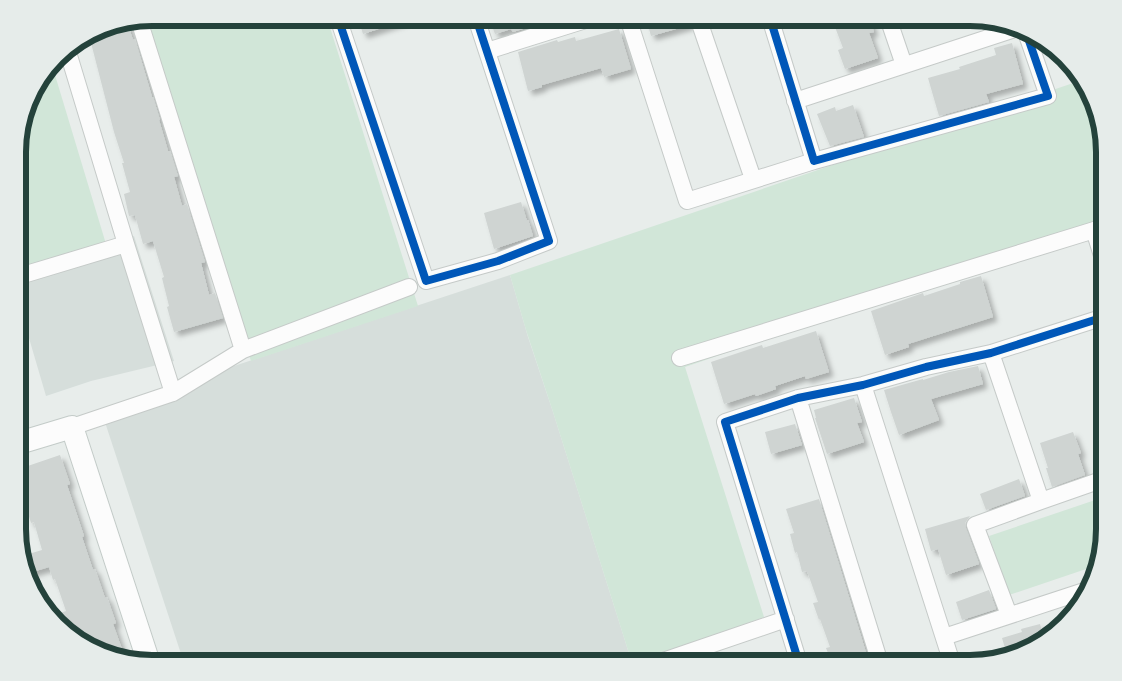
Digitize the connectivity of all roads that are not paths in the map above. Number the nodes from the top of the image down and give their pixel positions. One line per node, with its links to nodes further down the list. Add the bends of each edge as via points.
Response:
1 (565, 26): 11 (street)
2 (631, 26): 16 (street, via 687,200)
3 (701, 26): 16 (street)
4 (773, 26): 14 (street)
5 (891, 26): 13 (street)
6 (141, 27): 22 (street)
7 (341, 27): 11 (street, via 426,281 498,262 549,241)
8 (479, 27): 11 (street)
9 (1006, 32): 13 (street)
10 (1029, 41): 15 (street, via 1048,96)
11 (487, 51)
12 (69, 57): 18 (street)
13 (904, 66): 14 (street)
14 (796, 101): 15 (street)
15 (814, 161): 16 (street)
16 (753, 180)
17 (1095, 230): 24 (street)
18 (126, 244): 19 (street); 26 (street)
19 (26, 274)
20 (409, 287): 22 (street)
21 (1095, 320): 23 (street)
22 (243, 350): 26 (street)
23 (991, 353): 25 (street); 31 (street)
24 (680, 358)
25 (863, 385): 27 (street); 35 (street)
26 (173, 393): 28 (street)
27 (798, 398): 34 (street, via 726,422); 38 (street)
28 (72, 426): 29 (street); 40 (street)
29 (26, 441)
30 (1095, 482): 31 (street)
31 (1041, 501): 33 (street, via 975,525)
32 (1079, 593): 33 (street)
33 (1009, 615): 35 (street)
34 (786, 619): 36 (street); 37 (street)
35 (944, 637): 39 (street)
36 (682, 654)
37 (796, 654)
38 (877, 654)
39 (949, 654)
40 (146, 655)

